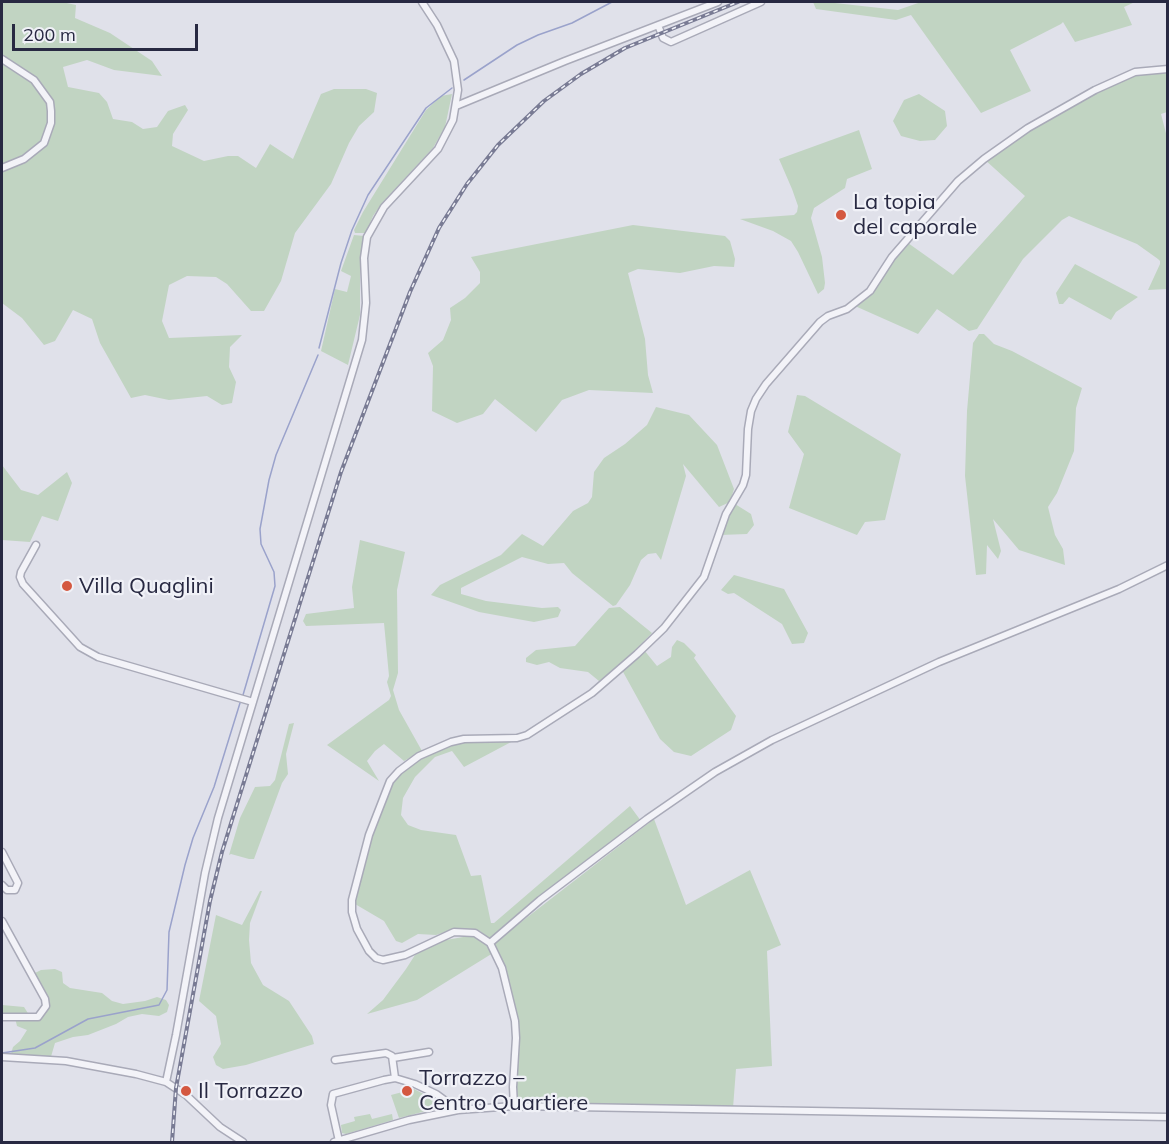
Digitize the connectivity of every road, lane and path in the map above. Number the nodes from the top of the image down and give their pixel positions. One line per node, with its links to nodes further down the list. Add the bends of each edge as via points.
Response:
1 (422, 2): 7 (street, via 454,61)
2 (718, 2): 4 (street)
3 (761, 2): 4 (street, via 671,42 663,38)
4 (658, 25): 7 (street)
5 (2, 59): 8 (street, via 34,80 45,93 50,102 51,123 44,142 24,159)
6 (1167, 69): 15 (street, via 1135,72 1095,90 1028,128 984,159 958,181 892,257 870,291 847,309 820,322 756,399 748,429 743,485 726,514 704,577 664,628 623,667 592,693 528,735 451,742 419,756 390,781 369,835 352,900 353,919 362,942 376,958 389,960 454,932 474,933)
7 (456, 106): 11 (street, via 450,129 438,150 384,207 367,237 362,340)
8 (2, 168)
9 (36, 545): 11 (street, via 21,572 23,584 80,647 98,657)
10 (1167, 565): 15 (street, via 1119,589 939,662 772,740 715,772 647,819)
11 (253, 702): 22 (street, via 211,845)
12 (2, 852): 13 (street, via 18,883 15,890)
13 (2, 885)
14 (2, 921): 16 (street, via 46,1006 38,1017)
15 (490, 943): 23 (street, via 502,968 515,1021)
16 (2, 1017)
17 (429, 1052): 19 (street)
18 (2, 1057): 22 (street, via 66,1060)
19 (393, 1058): 20 (street, via 383,1052); 21 (street)
20 (335, 1060)
21 (395, 1078): 24 (street, via 436,1094); 26 (street, via 333,1094)
22 (166, 1082): 27 (street)
23 (514, 1106): 24 (street); 25 (street)
24 (458, 1110): 26 (street)
25 (1167, 1117)
26 (337, 1142)
27 (243, 1143)

